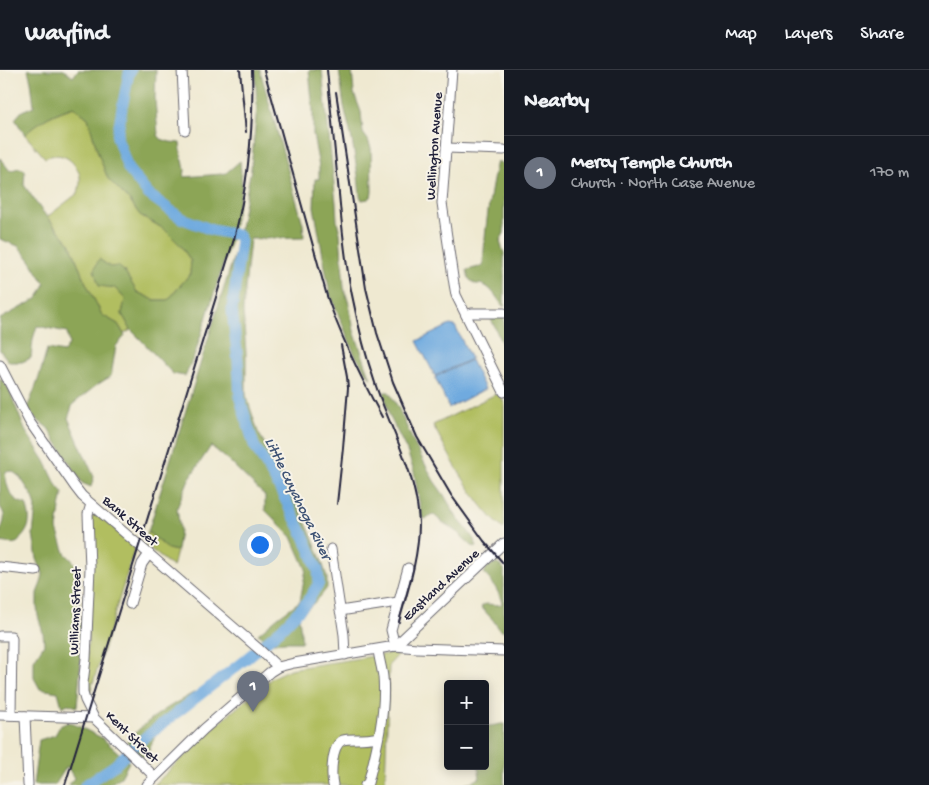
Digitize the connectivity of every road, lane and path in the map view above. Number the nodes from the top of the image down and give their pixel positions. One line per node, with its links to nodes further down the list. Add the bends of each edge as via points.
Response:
1 (182, 70): 3 (street)
2 (452, 70): 4 (street, Wellington Avenue)
3 (185, 130)
4 (446, 148): 5 (street); 7 (street, Wellington Avenue, via 442,208 456,295)
5 (504, 150)
6 (504, 313): 7 (street)
7 (466, 315): 9 (street, Wellington Avenue)
8 (0, 365): 10 (street, Bank Street, via 35,431)
9 (504, 392)
10 (91, 504): 13 (street, Bank Street); 29 (street, Williams Street, via 88,514 90,561 83,683 84,698)
11 (504, 543): 21 (street, Eastland Avenue)
12 (331, 549): 19 (street)
13 (149, 554): 18 (street, via 142,564); 25 (street, Bank Street)
14 (0, 567): 16 (street)
15 (408, 568): 17 (street)
16 (36, 571)
17 (398, 602): 19 (street); 21 (street, via 391,630)
18 (130, 604)
19 (340, 610): 24 (street)
20 (0, 636): 27 (street, via 11,636 12,639)
21 (395, 646): 22 (street); 23 (street)
22 (378, 650): 24 (street); 30 (street, via 383,675)
23 (504, 651)
24 (345, 655): 25 (street)
25 (278, 667): 31 (street, via 204,729)
26 (0, 715): 27 (street, Kent Street)
27 (11, 715): 28 (street, Kent Street)
28 (26, 716): 29 (street, Kent Street); 32 (street)
29 (94, 718): 31 (street, Kent Street)
30 (378, 737): 34 (street, via 343,740 337,744); 35 (street)
31 (155, 776): 33 (street)
32 (28, 785)
33 (147, 785)
34 (333, 785)
35 (366, 785)

